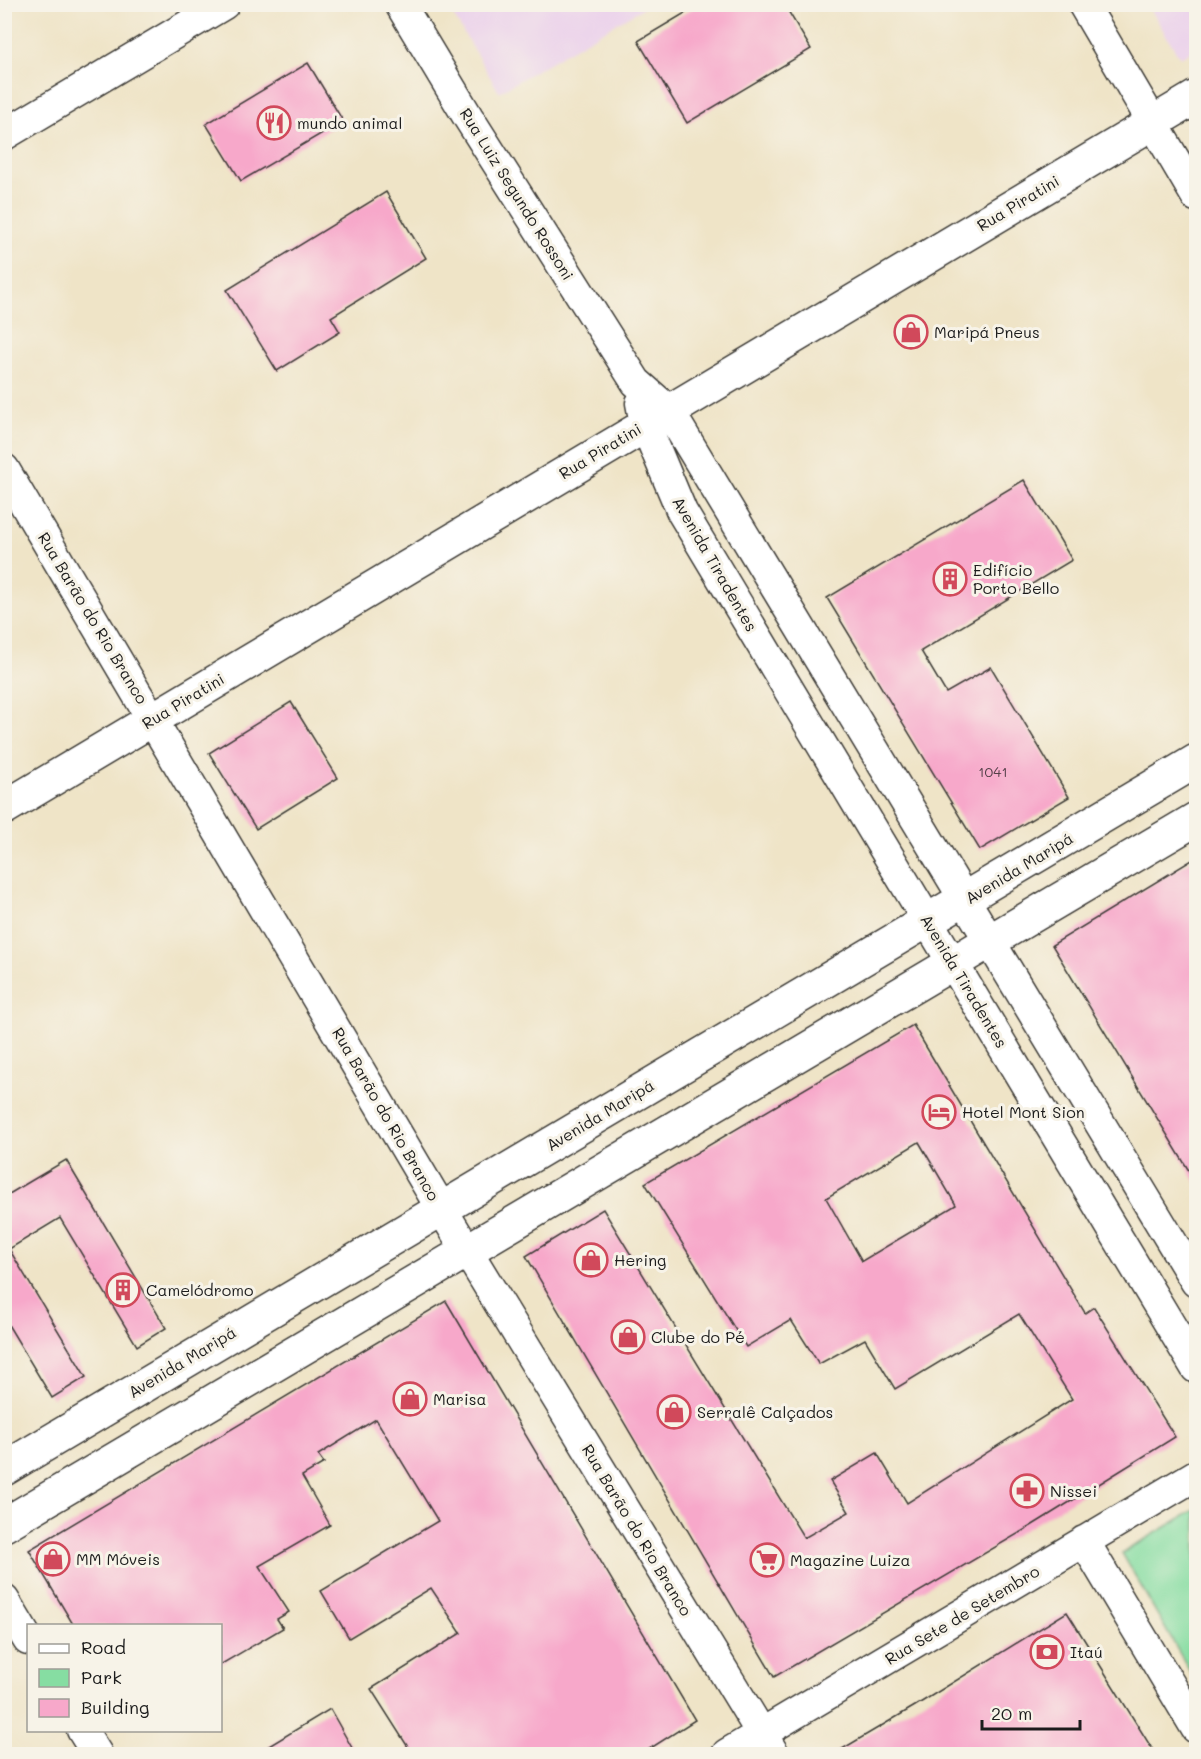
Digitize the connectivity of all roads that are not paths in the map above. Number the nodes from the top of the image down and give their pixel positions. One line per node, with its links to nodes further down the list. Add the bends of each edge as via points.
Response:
1 (224, 4): 6 (street)
2 (400, 4): 8 (street, Rua Luiz Segundo Rossoni)
3 (1083, 4): 5 (street)
4 (1197, 97): 5 (main road, Rua Piratini)
5 (1153, 123): 7 (street); 9 (main road, Rua Piratini)
6 (4, 135)
7 (1197, 196)
8 (636, 382): 9 (street, Avenida Tiradentes)
9 (657, 418): 11 (street, Avenida Tiradentes); 12 (street, Avenida Tiradentes); 13 (main road, Rua Piratini)
10 (4, 469): 13 (street, Rua Barão do Rio Branco)
11 (717, 488): 12 (street, via 693,489); 17 (street, Avenida Tiradentes)
12 (682, 513): 18 (street, Avenida Tiradentes)
13 (154, 719): 15 (main road, Rua Piratini); 30 (street, Rua Barão do Rio Branco)
14 (1197, 762): 19 (main road, Avenida Maripá)
15 (4, 808)
16 (1197, 819): 21 (main road)
17 (922, 829): 18 (street, via 920,842 906,855); 20 (street, Avenida Tiradentes)
18 (884, 850): 22 (street, Avenida Tiradentes)
19 (1030, 861): 20 (main road, Avenida Maripá); 21 (main road, via 1025,879 1036,896)
20 (965, 900): 22 (main road, Avenida Maripá); 23 (street, Avenida Tiradentes)
21 (1055, 902): 23 (main road)
22 (928, 921): 24 (main road, Avenida Maripá); 25 (street, Avenida Tiradentes)
23 (990, 941): 25 (main road); 27 (street, Avenida Tiradentes)
24 (864, 958): 26 (main road, via 887,966 896,981); 29 (main road, Avenida Maripá)
25 (953, 963): 26 (main road); 28 (street, Avenida Tiradentes)
26 (887, 1002): 31 (main road)
27 (1041, 1025): 28 (street, via 1029,1014 1007,1014 1000,1022); 34 (street, Avenida Tiradentes)
28 (1004, 1048): 36 (street, Avenida Tiradentes)
29 (504, 1172): 30 (main road, Avenida Maripá); 31 (main road, via 498,1187 512,1209)
30 (441, 1208): 32 (main road, Avenida Maripá); 33 (street, Rua Barão do Rio Branco)
31 (528, 1214): 33 (main road)
32 (375, 1248): 35 (main road, via 396,1251 408,1271); 37 (main road, Avenida Maripá)
33 (466, 1250): 35 (main road); 45 (street, Rua Barão do Rio Branco)
34 (1197, 1282)
35 (399, 1290): 39 (main road)
36 (1197, 1368)
37 (4, 1469)
38 (1197, 1474): 40 (street, Rua Sete de Setembro)
39 (4, 1525)
40 (1084, 1541): 43 (street); 45 (street, Rua Sete de Setembro)
41 (4, 1599): 42 (street)
42 (27, 1638)
43 (1197, 1728)
44 (83, 1732): 46 (street)
45 (768, 1744): 47 (street, Rua Sete de Setembro)
46 (97, 1755)
47 (728, 1755)

